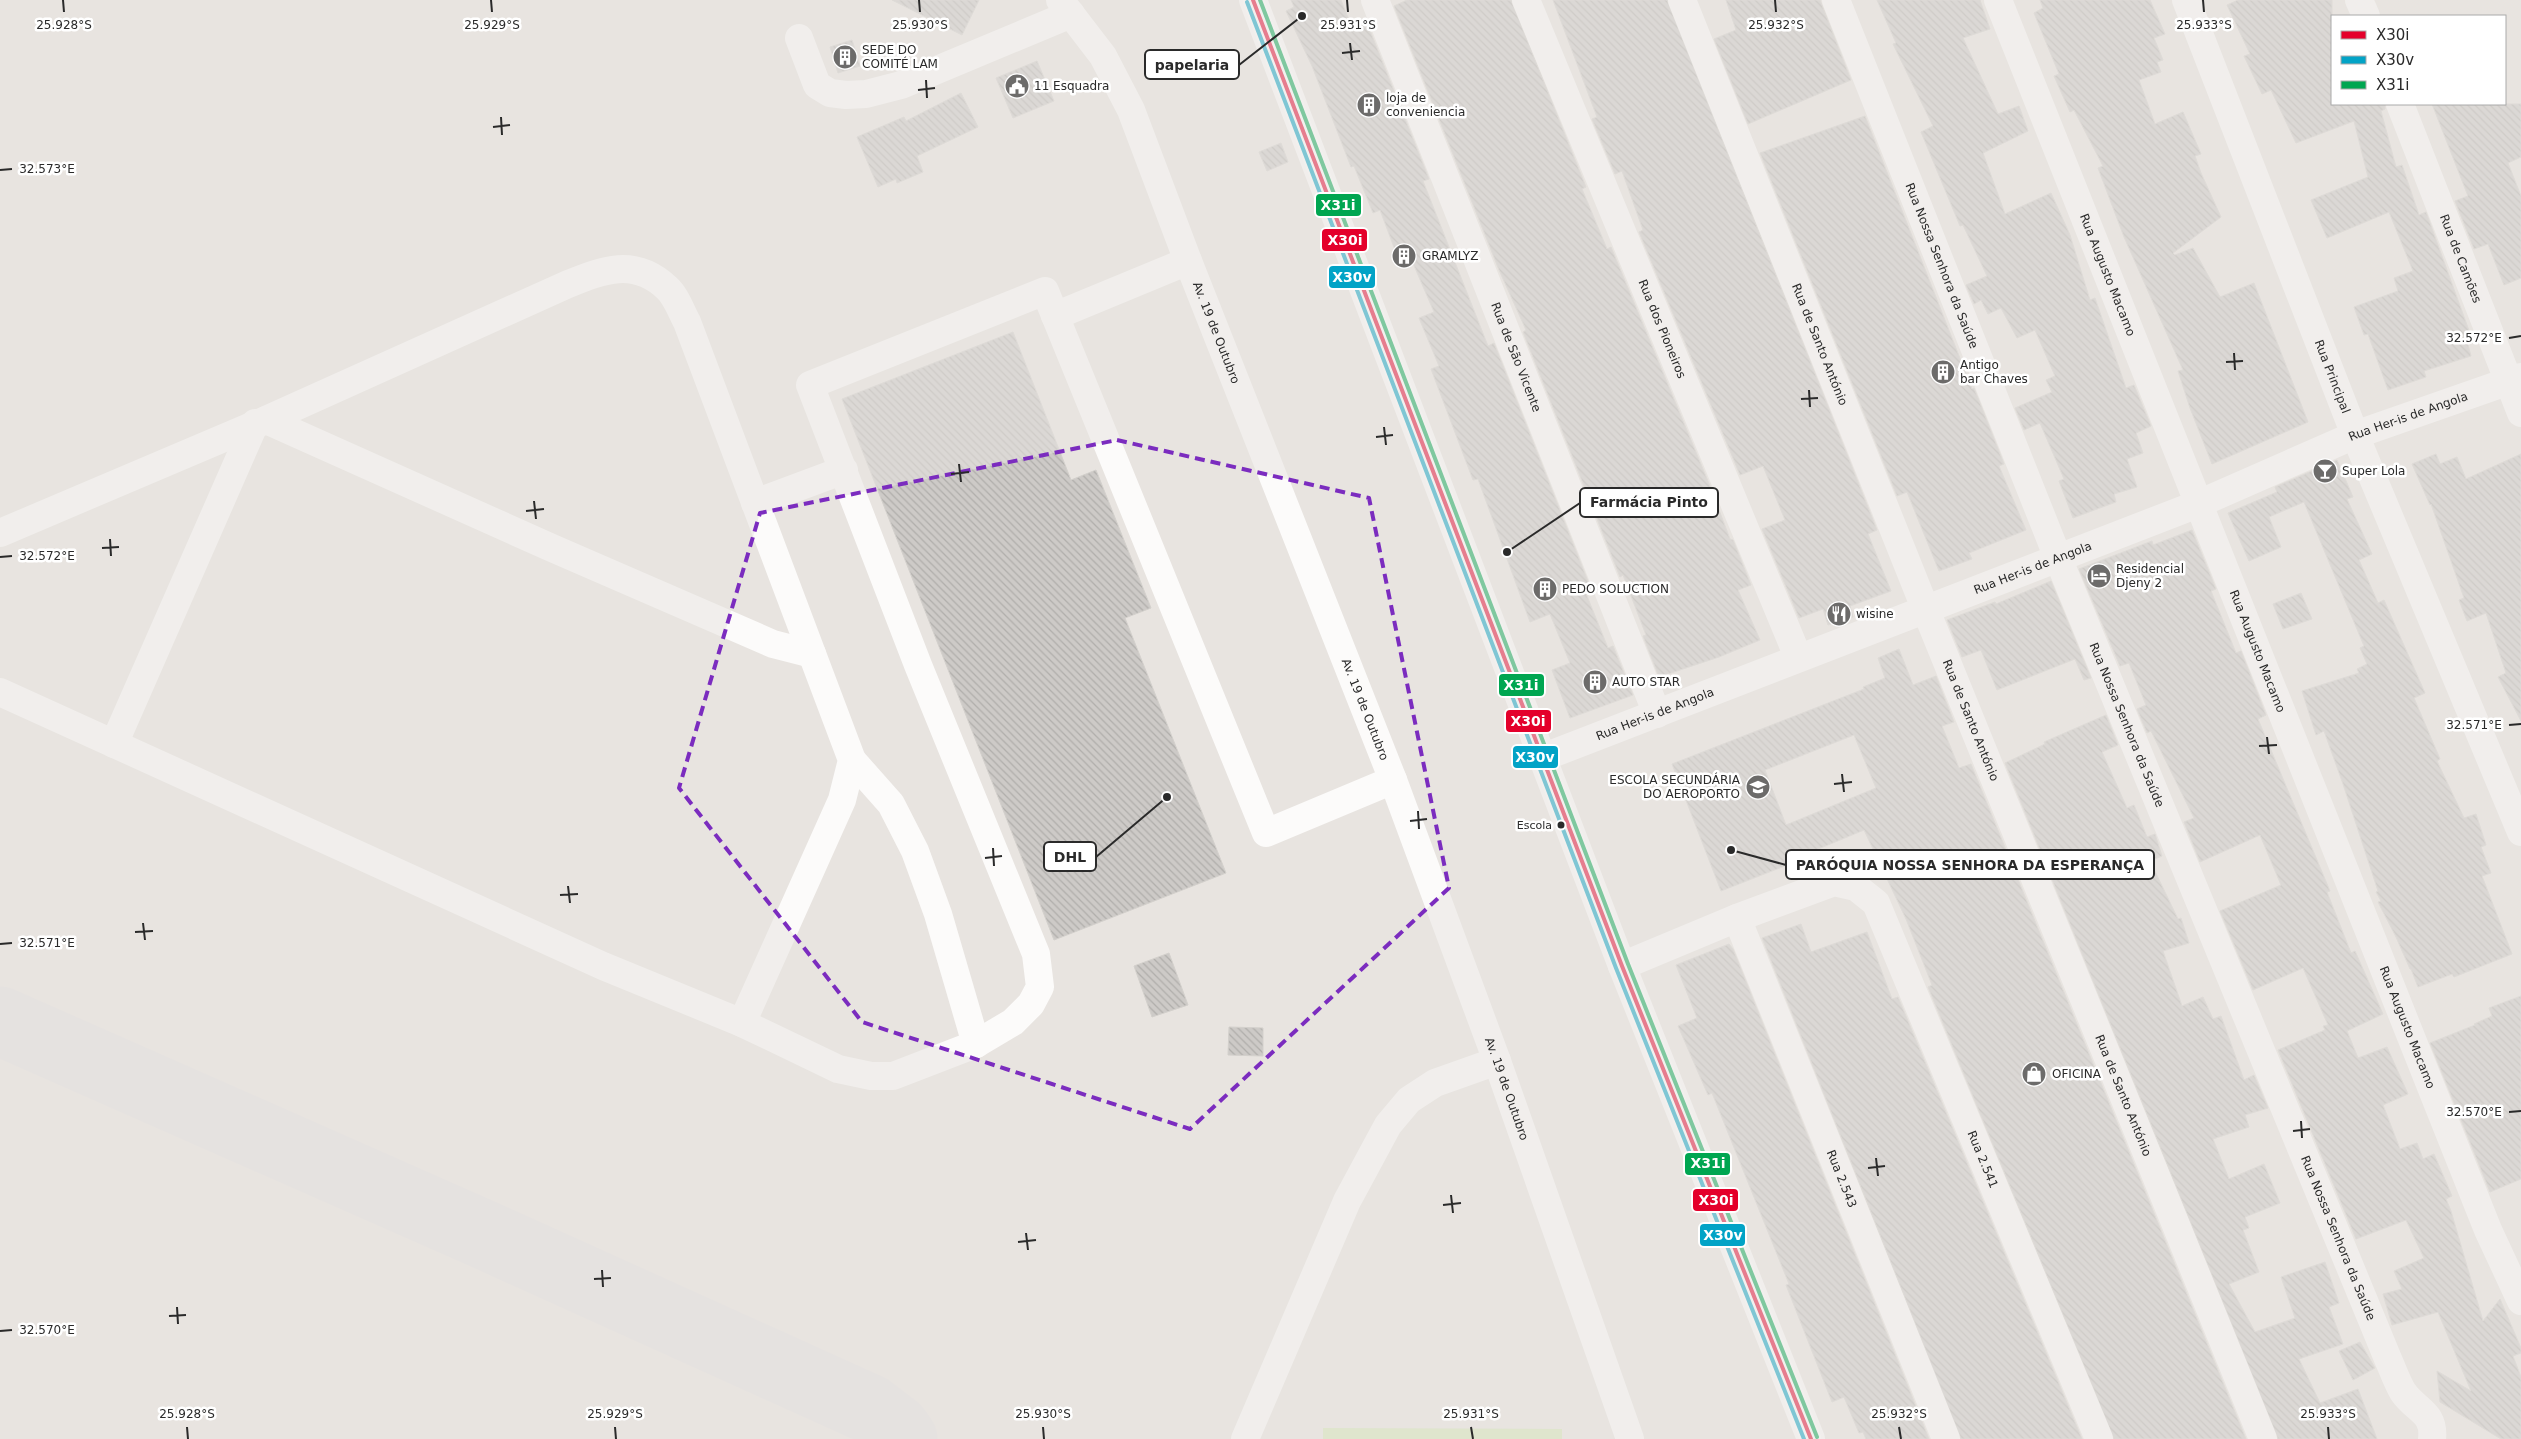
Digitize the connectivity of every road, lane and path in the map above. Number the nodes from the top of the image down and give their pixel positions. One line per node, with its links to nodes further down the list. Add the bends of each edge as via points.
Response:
1 (1253, 0): 30 (street)
2 (1375, 0): 28 (street, Rua de São Vicente)
3 (1526, 0): 26 (street, Rua dos Pioneiros)
4 (1682, 0): 24 (street, Rua de Santo António)
5 (1836, 0): 23 (street, Rua Nossa Senhora da Saúde)
6 (1998, 0): 21 (street, Rua Augusto Macamo)
7 (2186, 0): 18 (street, Rua Principal)
8 (2359, 0): 10 (street)
9 (1065, 7): 11 (street, via 901,85 866,94 830,93 817,85); 13 (street, Av. 19 de Outubro, via 1103,56 1131,110)
10 (2366, 15)
11 (799, 38)
12 (2400, 105): 15 (street, Rua de Camões)
13 (1188, 261): 14 (street); 32 (street, Av. 19 de Outubro)
14 (1054, 316): 19 (street, via 1045,291 810,385); 32 (street, via 1266,832)
15 (2515, 379): 16 (street, Rua de Camões); 18 (street, Rua Her-is de Angola)
16 (2521, 413)
17 (261, 421): 20 (street, via 594,273 640,270 668,289 687,322); 22 (street); 25 (street, via 773,644); 29 (street)
18 (2355, 435): 21 (street, Rua Her-is de Angola); 33 (street, Rua Principal)
19 (844, 470): 20 (street); 37 (street, via 918,665 1036,954 1040,987 1031,1004 1013,1022)
20 (755, 503): 25 (street)
21 (2198, 504): 23 (street, Rua Her-is de Angola); 39 (street, Rua Augusto Macamo, via 2488,1230)
22 (0, 533)
23 (2058, 558): 24 (street, Rua Her-is de Angola); 46 (street, Rua Nossa Senhora da Saúde, via 2388,1359 2402,1390 2429,1417)
24 (1925, 608): 26 (street, Rua Her-is de Angola); 45 (street, Rua de Santo António)
25 (812, 654): 31 (street)
26 (1798, 658): 28 (street, Rua Her-is de Angola)
27 (0, 692): 29 (street)
28 (1656, 714): 30 (street, Rua Her-is de Angola)
29 (114, 744): 36 (street, via 603,966)
30 (1544, 757): 35 (street)
31 (852, 760): 36 (street, via 842,800); 37 (street, via 891,804 915,851 938,914)
32 (1393, 780): 38 (street, Av. 19 de Outubro)
33 (2521, 832)
34 (1737, 918): 35 (street); 43 (street, Rua 2.543); 44 (street, Rua 2.541, via 1834,882 1856,887 1876,903)
35 (1622, 966): 42 (street)
36 (742, 1023): 37 (street, via 838,1069 871,1076 893,1076)
37 (976, 1044)
38 (1497, 1061): 40 (street, via 1449,1077 1422,1091 1404,1105 1383,1132 1347,1201); 41 (street, Av. 19 de Outubro)
39 (2521, 1301)
40 (1245, 1439)
41 (1630, 1439)
42 (1811, 1439)
43 (1946, 1439)
44 (2098, 1439)
45 (2263, 1439)
46 (2432, 1439)

